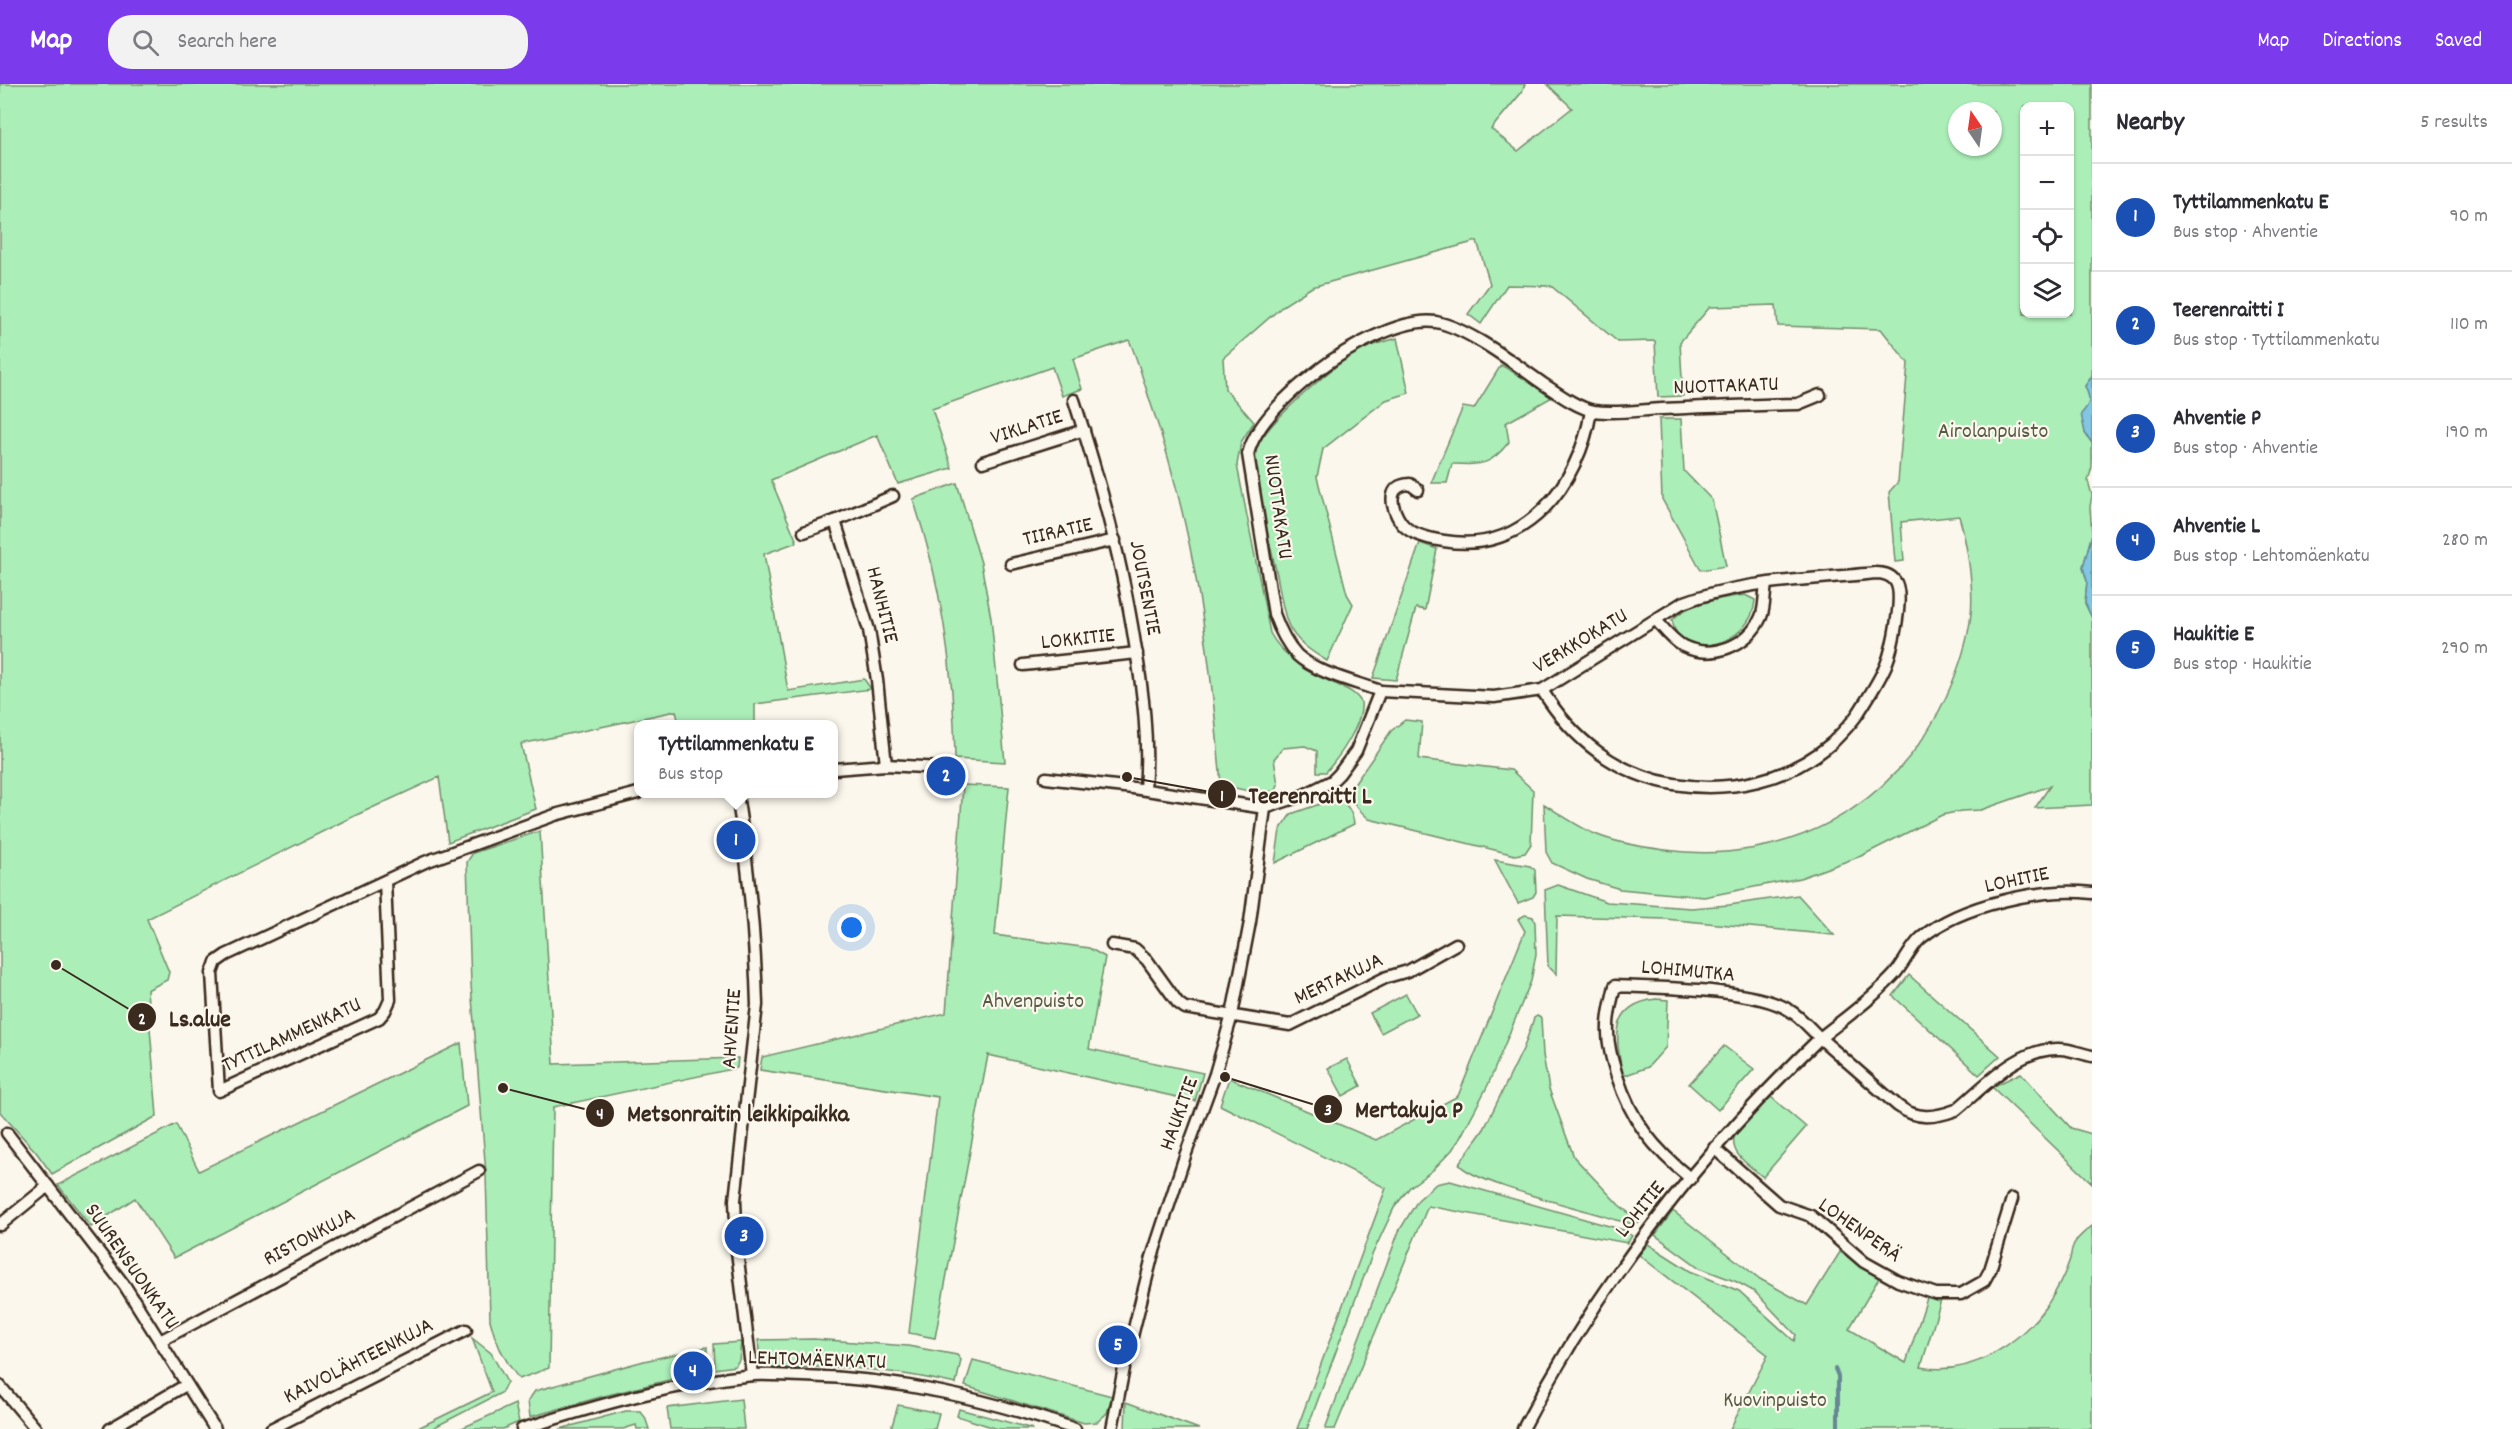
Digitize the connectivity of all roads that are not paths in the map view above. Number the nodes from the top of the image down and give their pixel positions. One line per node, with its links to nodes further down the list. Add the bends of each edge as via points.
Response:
1 (1820, 395): 3 (street, NUOTTAKATU, via 1798,404)
2 (1074, 400): 4 (street, JOUTSENTIE)
3 (1591, 411): 6 (street, via 1589,426 1557,495 1541,514 1509,534 1486,542 1456,543 1415,532 1402,525 1396,516 1393,496 1401,484); 17 (street, NUOTTAKATU, via 1464,332 1425,322 1371,338 1340,354 1292,391 1258,431 1251,442 1248,468 1274,614 1282,635 1298,656)
4 (1084, 430): 5 (street, VIKLATIE); 10 (street, JOUTSENTIE)
5 (983, 462)
6 (1418, 490)
7 (893, 496): 8 (street)
8 (835, 520): 9 (street); 18 (street, HANHITIE, via 873,653)
9 (804, 531)
10 (1115, 540): 11 (street, TIIRATIE); 14 (street, JOUTSENTIE)
11 (1011, 564)
12 (1766, 585): 13 (street, VERKKOKATU, via 1707,594 1682,603); 13 (street, VERKKOKATU, via 1762,615 1752,631 1738,644 1719,651 1684,646); 16 (street, VERKKOKATU, via 1875,573 1894,579 1899,595 1886,664 1858,715 1832,743 1806,761 1753,783 1724,788 1662,782 1628,771 1599,755 1555,712)
13 (1656, 620): 16 (street, VERKKOKATU)
14 (1137, 653): 15 (street, LOKKITIE); 22 (street, JOUTSENTIE, via 1146,734)
15 (1023, 666)
16 (1542, 690): 17 (street, VERKKOKATU, via 1494,697)
17 (1380, 691): 25 (street, via 1356,751 1339,774 1304,795)
18 (886, 765): 19 (street); 20 (street)
19 (942, 768)
20 (838, 769)
21 (1046, 778): 22 (street)
22 (1145, 789): 25 (street)
23 (634, 794): 26 (street, TYTTILAMMENKATU, via 504,832 425,861)
24 (738, 798): 42 (street, AHVENTIE, via 751,890 757,1005 735,1200)
25 (1265, 808): 30 (street, HAUKITIE, via 1250,922)
26 (385, 881): 26 (street, TYTTILAMMENKATU, via 216,962 212,973 219,1091 379,1018 385,1011 390,1000)
27 (2092, 893): 31 (street, LOHITIE, via 2069,891 2026,896 1935,928 1914,946 1888,980)
28 (1456, 944): 30 (street, MERTAKUJA, via 1408,971 1387,976 1290,1025)
29 (1112, 945): 30 (street, MERTAKUJA, via 1135,949 1185,1008)
30 (1232, 1015): 51 (street, HAUKITIE, via 1152,1257 1126,1358)
31 (1820, 1038): 32 (street, via 1898,1106 1920,1117 1956,1110 2034,1053 2062,1049); 34 (street, LOHITIE); 36 (street, LOHIMUTKA, via 1792,1011 1758,998 1680,988 1615,986 1609,1013 1609,1044 1629,1110 1657,1149)
32 (2092, 1056)
33 (7, 1133): 37 (street, SUURENSUONKATU)
34 (1714, 1148): 36 (street, LOHITIE); 38 (street, LOHENPERÄ, via 1779,1205 1811,1216 1864,1262 1898,1281 1936,1294 1961,1294 1984,1281)
35 (480, 1171): 41 (street, RISTONKUJA)
36 (1690, 1179): 52 (street, LOHITIE, via 1642,1237 1575,1336)
37 (48, 1186): 39 (street); 41 (street, SUURENSUONKATU, via 125,1286)
38 (2013, 1199)
39 (0, 1225)
40 (466, 1330): 48 (street, KAIVOLÄHTEENKUJA)
41 (160, 1341): 43 (street, SUURENSUONKATU)
42 (752, 1376): 49 (street, LEHTOMÄENKATU, via 624,1398); 50 (street, LEHTOMÄENKATU, via 834,1377 915,1386 998,1405)
43 (186, 1385): 46 (street); 47 (street, SUURENSUONKATU)
44 (0, 1386): 45 (street)
45 (36, 1429)
46 (110, 1429)
47 (215, 1429)
48 (271, 1429)
49 (522, 1429)
50 (1076, 1429)
51 (1113, 1429)
52 (1523, 1429)

